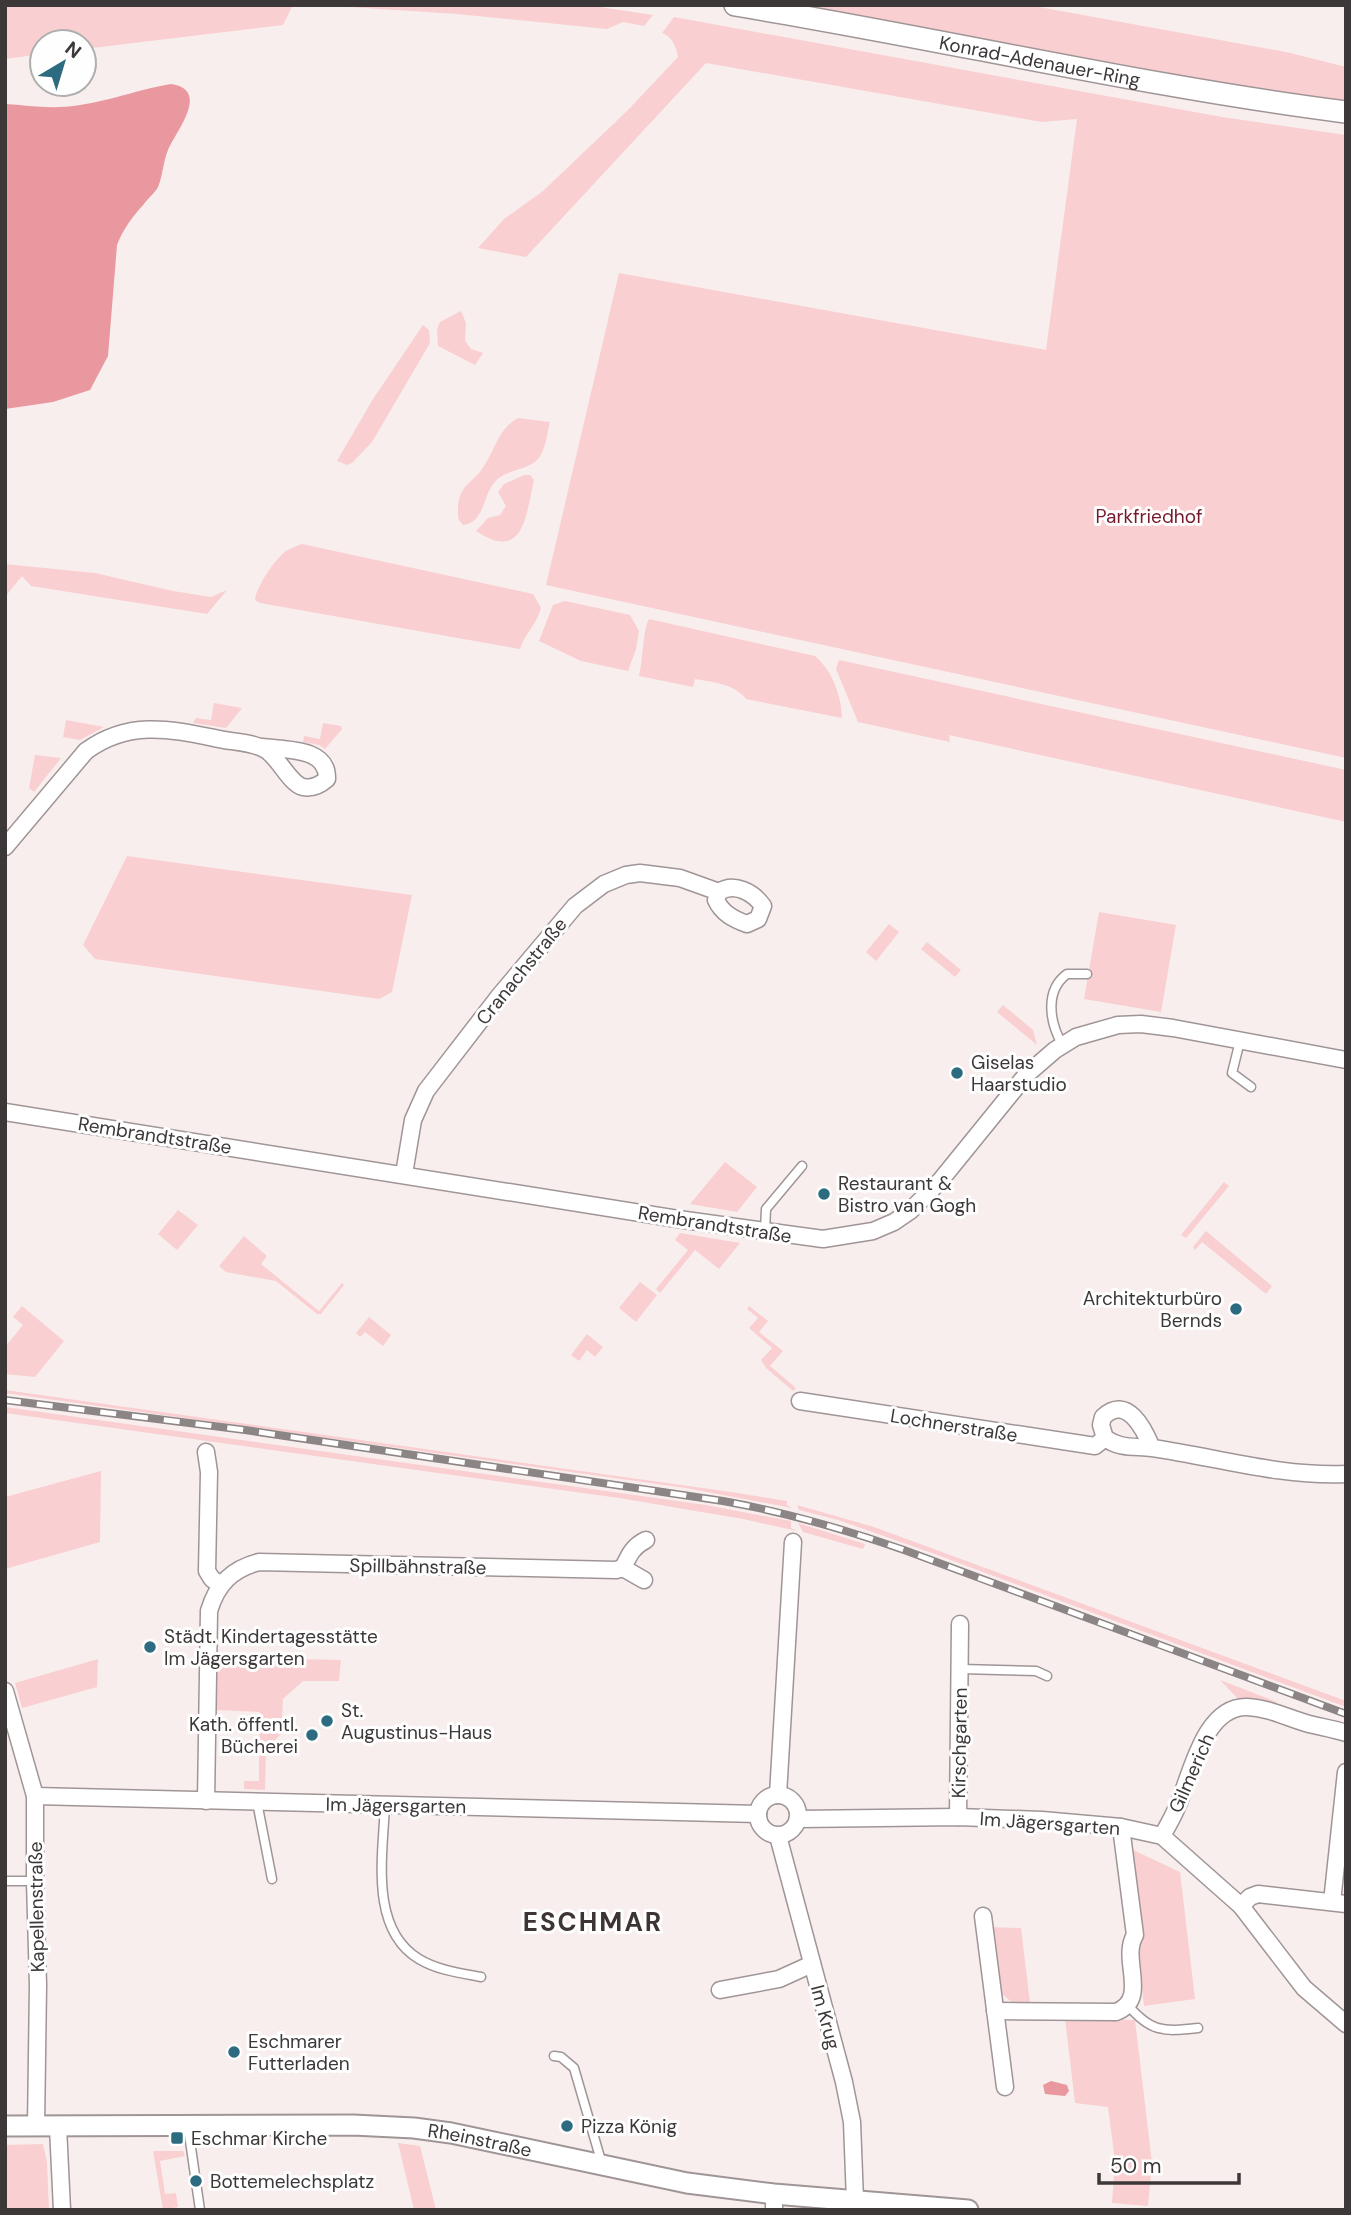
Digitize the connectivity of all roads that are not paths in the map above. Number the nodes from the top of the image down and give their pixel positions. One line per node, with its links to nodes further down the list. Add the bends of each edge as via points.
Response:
1 (735, 5): 2 (main road, Konrad-Adenauer-Ring, via 1265,102)
2 (1346, 112)
3 (262, 747): 4 (street, via 160,729 112,734 86,751)
4 (5, 847)
5 (719, 892): 13 (street, Cranachstraße, via 680,878 640,873 604,884 575,906 426,1091 413,1120)
6 (1087, 974): 8 (lane, via 1068,974 1057,985 1052,1027)
7 (1240, 1041): 8 (street, Rembrandtstraße, via 1173,1028 1118,1025); 9 (street, Rembrandtstraße); 10 (lane, via 1232,1073)
8 (1062, 1044): 14 (street, Rembrandtstraße, via 1026,1075 940,1181 894,1222 873,1231 823,1239)
9 (1346, 1060)
10 (1251, 1087)
11 (5, 1112): 13 (street, Rembrandtstraße)
12 (802, 1166): 14 (lane, via 766,1209)
13 (404, 1174): 14 (street, Rembrandtstraße)
14 (765, 1231)
15 (800, 1401): 16 (street, Lochnerstraße, via 1095,1446)
16 (1105, 1438): 17 (street, Lochnerstraße, via 1127,1448); 17 (street, via 1103,1417 1112,1410 1125,1410 1140,1423)
17 (1152, 1448): 19 (street, Lochnerstraße, via 1266,1468)
18 (206, 1452): 24 (street, via 207,1571)
19 (1346, 1474)
20 (646, 1540): 22 (street, via 631,1552)
21 (793, 1542): 31 (street)
22 (623, 1568): 23 (street); 24 (street, Spillbähnstraße, via 259,1562 237,1570)
23 (644, 1580)
24 (221, 1585): 33 (street, via 212,1600 208,1624)
25 (960, 1624): 26 (street, Kirschgarten)
26 (961, 1669): 27 (lane, Kirschgarten, via 1036,1671); 37 (street, Kirschgarten)
27 (1047, 1676)
28 (5, 1691): 32 (street, Kapellenstraße)
29 (1346, 1733): 41 (street, Gilmerich, via 1271,1710 1232,1709 1204,1738)
30 (1346, 1772): 45 (street)
31 (778, 1795): 36 (street, via 765,1800); 38 (street, via 794,1803)
32 (35, 1796): 33 (street, Im Jägersgarten); 44 (street, Kapellenstraße)
33 (206, 1801): 34 (street, Im Jägersgarten)
34 (257, 1802): 35 (street, Im Jägersgarten); 42 (lane)
35 (385, 1805): 36 (street, Im Jägersgarten); 49 (lane, via 383,1892 389,1924 418,1959)
36 (758, 1814): 40 (street, via 763,1829)
37 (958, 1817): 38 (street, Im Jägersgarten); 39 (street, Im Jägersgarten)
38 (799, 1819): 40 (street, via 791,1831)
39 (1121, 1827): 41 (street, Im Jägersgarten); 51 (street, via 1135,1935 1129,1944 1133,1990)
40 (778, 1836): 48 (street, Im Krug)
41 (1162, 1836): 46 (street, Im Jägersgarten)
42 (272, 1879)
43 (5, 1881): 44 (lane)
44 (35, 1881): 58 (street, Kapellenstraße)
45 (1339, 1903): 46 (street, via 1258,1894)
46 (1241, 1906): 53 (street, Im Jägersgarten, via 1304,1988)
47 (983, 1916): 52 (street)
48 (812, 1964): 50 (street, via 779,1979); 62 (street, Im Krug, via 852,2122)
49 (481, 1977)
50 (720, 1990)
51 (1127, 2004): 52 (street, via 1116,2012); 54 (lane, via 1161,2031)
52 (995, 2011): 56 (street)
53 (1346, 2024)
54 (1198, 2028)
55 (554, 2056): 61 (lane, via 574,2068)
56 (1005, 2087)
57 (5, 2126): 58 (street, Rheinstraße)
58 (36, 2127): 59 (street, Rheinstraße)
59 (58, 2127): 60 (street, Rheinstraße); 65 (street)
60 (188, 2127): 61 (street, Rheinstraße, via 414,2128); 66 (lane)
61 (603, 2167): 63 (street, Rheinstraße)
62 (855, 2201): 63 (street, Rheinstraße); 64 (street, Rheinstraße)
63 (774, 2202)
64 (959, 2209)
65 (62, 2210)
66 (200, 2210)

